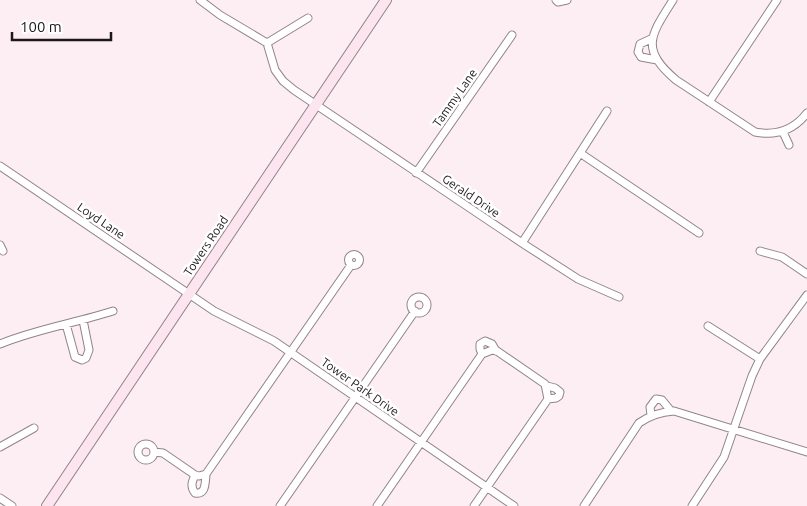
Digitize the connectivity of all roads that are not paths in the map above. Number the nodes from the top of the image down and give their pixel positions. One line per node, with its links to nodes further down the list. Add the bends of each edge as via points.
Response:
1 (386, 0): 13 (main road, Towers Road)
2 (556, 0): 3 (street)
3 (567, 0)
4 (673, 0): 9 (street, via 655,28)
5 (777, 0): 12 (street)
6 (204, 1): 10 (street, via 220,15)
7 (308, 18): 10 (street)
8 (512, 35): 20 (street, Tammy Lane)
9 (653, 38): 11 (street, via 651,44); 11 (street, via 640,44 638,52 641,57)
10 (267, 43): 13 (street, Gerald Drive, via 275,70 283,81)
11 (657, 60): 12 (street, via 676,80)
12 (709, 102): 16 (street, via 755,132)
13 (315, 104): 20 (street, Gerald Drive); 26 (main road, Towers Road)
14 (607, 111): 18 (street)
15 (807, 113): 16 (street)
16 (784, 132): 17 (street)
17 (789, 146)
18 (580, 153): 21 (street); 22 (street)
19 (0, 166): 26 (street, Loyd Lane)
20 (416, 173): 22 (street, Gerald Drive)
21 (699, 233)
22 (522, 243): 28 (street, Gerald Drive, via 577,278)
23 (760, 251): 25 (street, via 782,257)
24 (351, 264): 36 (street)
25 (807, 274)
26 (189, 294): 36 (street, Tower Park Drive); 55 (main road, Towers Road)
27 (807, 295): 38 (street)
28 (619, 297)
29 (113, 311): 31 (street)
30 (414, 311): 40 (street)
31 (83, 320): 32 (street); 32 (street, via 89,350 82,360 75,357)
32 (66, 324): 34 (street, via 23,334)
33 (708, 326): 38 (street)
34 (0, 344)
35 (496, 351): 37 (street); 37 (street, via 485,341 480,344); 39 (street)
36 (291, 352): 40 (street, Tower Park Drive); 51 (street)
37 (482, 354): 46 (street)
38 (760, 359): 45 (street)
39 (546, 386): 41 (street); 41 (street, via 560,392 556,398)
40 (355, 397): 46 (street, Tower Park Drive); 56 (street)
41 (548, 398): 52 (street)
42 (671, 411): 43 (street); 43 (street, via 662,400 656,399 650,407); 45 (street)
43 (651, 416): 60 (street, via 632,432)
44 (34, 428): 47 (street)
45 (734, 429): 49 (street); 61 (street, via 724,457)
46 (420, 442): 52 (street, Tower Park Drive); 57 (street)
47 (0, 447)
48 (154, 452): 50 (street, via 163,453)
49 (807, 452)
50 (195, 475): 51 (street); 51 (street, via 191,488 195,493 203,492)
51 (206, 475)
52 (487, 487): 58 (street); 59 (street, Tower Park Drive)
53 (0, 498): 54 (street)
54 (12, 506)
55 (47, 506)
56 (280, 506)
57 (377, 506)
58 (474, 506)
59 (514, 506)
60 (584, 506)
61 (692, 506)

